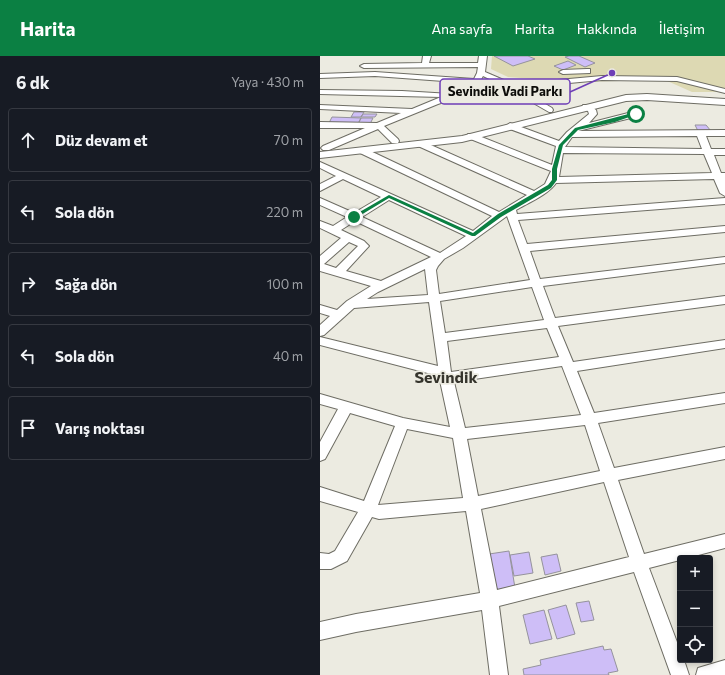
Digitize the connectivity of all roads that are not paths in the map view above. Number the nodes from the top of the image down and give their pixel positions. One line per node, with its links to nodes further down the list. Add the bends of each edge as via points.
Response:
1 (370, 56): 4 (street, via 362,66)
2 (427, 56): 4 (street)
3 (483, 56): 5 (street)
4 (425, 65): 5 (street)
5 (482, 69): 10 (street); 11 (street)
6 (563, 72): 9 (street, via 592,71)
7 (375, 74): 8 (street); 10 (street); 14 (street)
8 (320, 76)
9 (604, 78): 11 (street); 12 (street, via 677,80)
10 (475, 81): 15 (street, via 467,91)
11 (505, 83): 20 (street)
12 (725, 91)
13 (320, 92): 14 (street)
14 (366, 93): 15 (street)
15 (456, 96): 21 (street)
16 (725, 96): 20 (main road, via 625,92)
17 (725, 102): 19 (main road, via 640,97)
18 (320, 107): 21 (street)
19 (586, 107): 25 (main road); 26 (street, via 592,110 593,114)
20 (549, 110): 30 (main road, via 467,131)
21 (414, 111): 24 (street)
22 (636, 114): 26 (street)
23 (320, 125): 24 (street)
24 (379, 126): 30 (street); 34 (street)
25 (510, 126): 29 (main road); 32 (street)
26 (573, 132): 27 (street); 32 (street)
27 (700, 133): 28 (street); 35 (street)
28 (725, 133)
29 (471, 136): 31 (main road); 38 (street)
30 (395, 141): 34 (main road)
31 (421, 144): 33 (main road); 43 (street)
32 (560, 148): 35 (street); 38 (street)
33 (361, 150): 34 (main road); 47 (street)
34 (322, 151)
35 (709, 152): 36 (street); 40 (street)
36 (725, 152)
37 (320, 165): 39 (street)
38 (554, 174): 40 (street); 43 (street, via 549,186)
39 (342, 176): 41 (street); 44 (street)
40 (721, 176): 42 (street)
41 (320, 188)
42 (725, 193)
43 (536, 195): 47 (street)
44 (389, 196): 48 (street); 52 (street)
45 (320, 201): 48 (street)
46 (725, 201): 47 (street)
47 (508, 214): 52 (street); 54 (street)
48 (354, 217): 51 (street); 55 (street)
49 (320, 224): 51 (street)
50 (725, 229): 54 (street)
51 (334, 230): 53 (street)
52 (474, 235): 55 (street)
53 (348, 237): 57 (street); 59 (street, via 364,246)
54 (523, 248): 60 (street)
55 (440, 257): 61 (street); 62 (street, via 430,270)
56 (725, 260): 60 (street)
57 (320, 262)
58 (320, 267): 59 (street)
59 (338, 272): 61 (street)
60 (536, 283): 62 (street); 67 (street)
61 (382, 285): 64 (street)
62 (435, 298): 64 (street); 69 (street)
63 (725, 300): 67 (street)
64 (351, 304): 66 (street)
65 (320, 309): 66 (street)
66 (339, 314): 68 (street)
67 (551, 323): 69 (street); 72 (street)
68 (320, 332)
69 (439, 338): 73 (street)
70 (320, 341): 73 (street)
71 (725, 344): 72 (street)
72 (567, 364): 73 (street); 77 (street)
73 (446, 375): 79 (street)
74 (725, 398): 77 (street)
75 (320, 399): 76 (street)
76 (346, 406): 78 (street); 81 (street)
77 (590, 419): 79 (street); 82 (street)
78 (403, 423): 79 (street); 85 (street)
79 (459, 434): 84 (street)
80 (725, 453): 82 (street)
81 (320, 455)
82 (610, 475): 84 (street); 88 (street)
83 (320, 494): 85 (street)
84 (471, 504): 85 (street, via 379,512); 89 (street)
85 (368, 509): 87 (street, via 341,556 335,561)
86 (725, 541): 88 (street)
87 (320, 561)
88 (639, 562): 89 (street); 93 (street)
89 (490, 600): 90 (street); 92 (street)
90 (320, 631)
91 (725, 669): 94 (street)
92 (499, 675)
93 (680, 675)
94 (705, 675)

